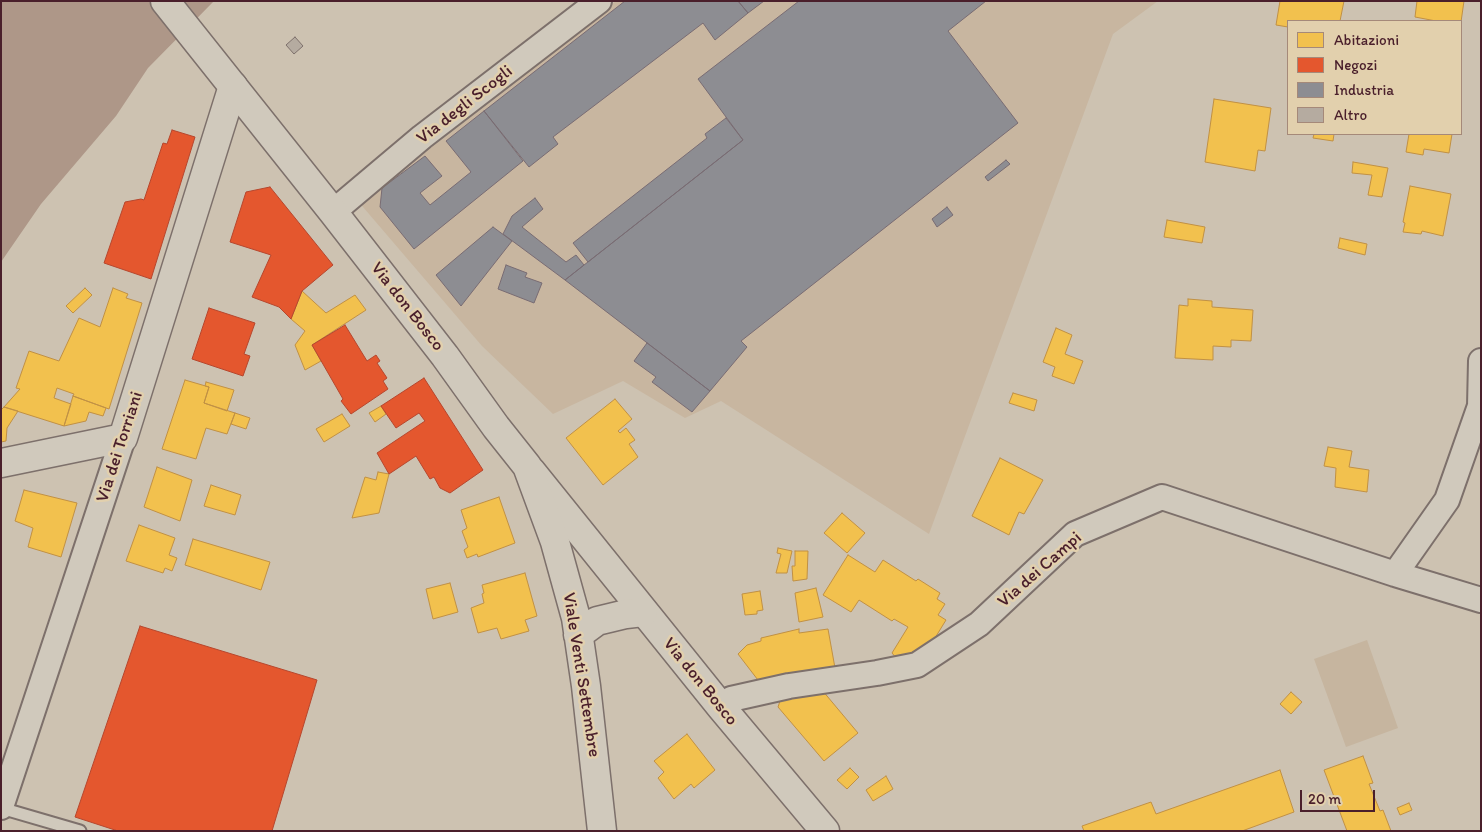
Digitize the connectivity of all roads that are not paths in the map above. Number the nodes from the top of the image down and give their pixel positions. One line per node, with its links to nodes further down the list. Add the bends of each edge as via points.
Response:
1 (165, 1): 3 (main road, Via don Bosco)
2 (600, 1): 4 (street, Via degli Scogli, via 422,137)
3 (233, 86): 4 (main road, Via don Bosco); 6 (main road, Via dei Torriani)
4 (333, 212): 8 (main road, Via don Bosco)
5 (1481, 361): 10 (street, via 1480,406 1447,500)
6 (123, 438): 7 (main road); 15 (street, Via dei Torriani)
7 (1, 463)
8 (527, 466): 9 (main road, Viale Venti Settembre)
9 (567, 536): 12 (main road, Via don Bosco); 13 (main road, Viale Venti Settembre)
10 (1395, 574): 11 (street, Via dei Campi); 14 (street, Via dei Campi, via 1162,497 1076,534 979,624 917,665 789,686 731,699)
11 (1481, 600)
12 (643, 612): 13 (main road, via 597,621); 14 (main road, Via don Bosco)
13 (578, 635): 17 (main road, Viale Venti Settembre)
14 (720, 707): 18 (main road, Via don Bosco)
15 (1, 807): 16 (lane)
16 (80, 831)
17 (602, 831)
18 (825, 831)

